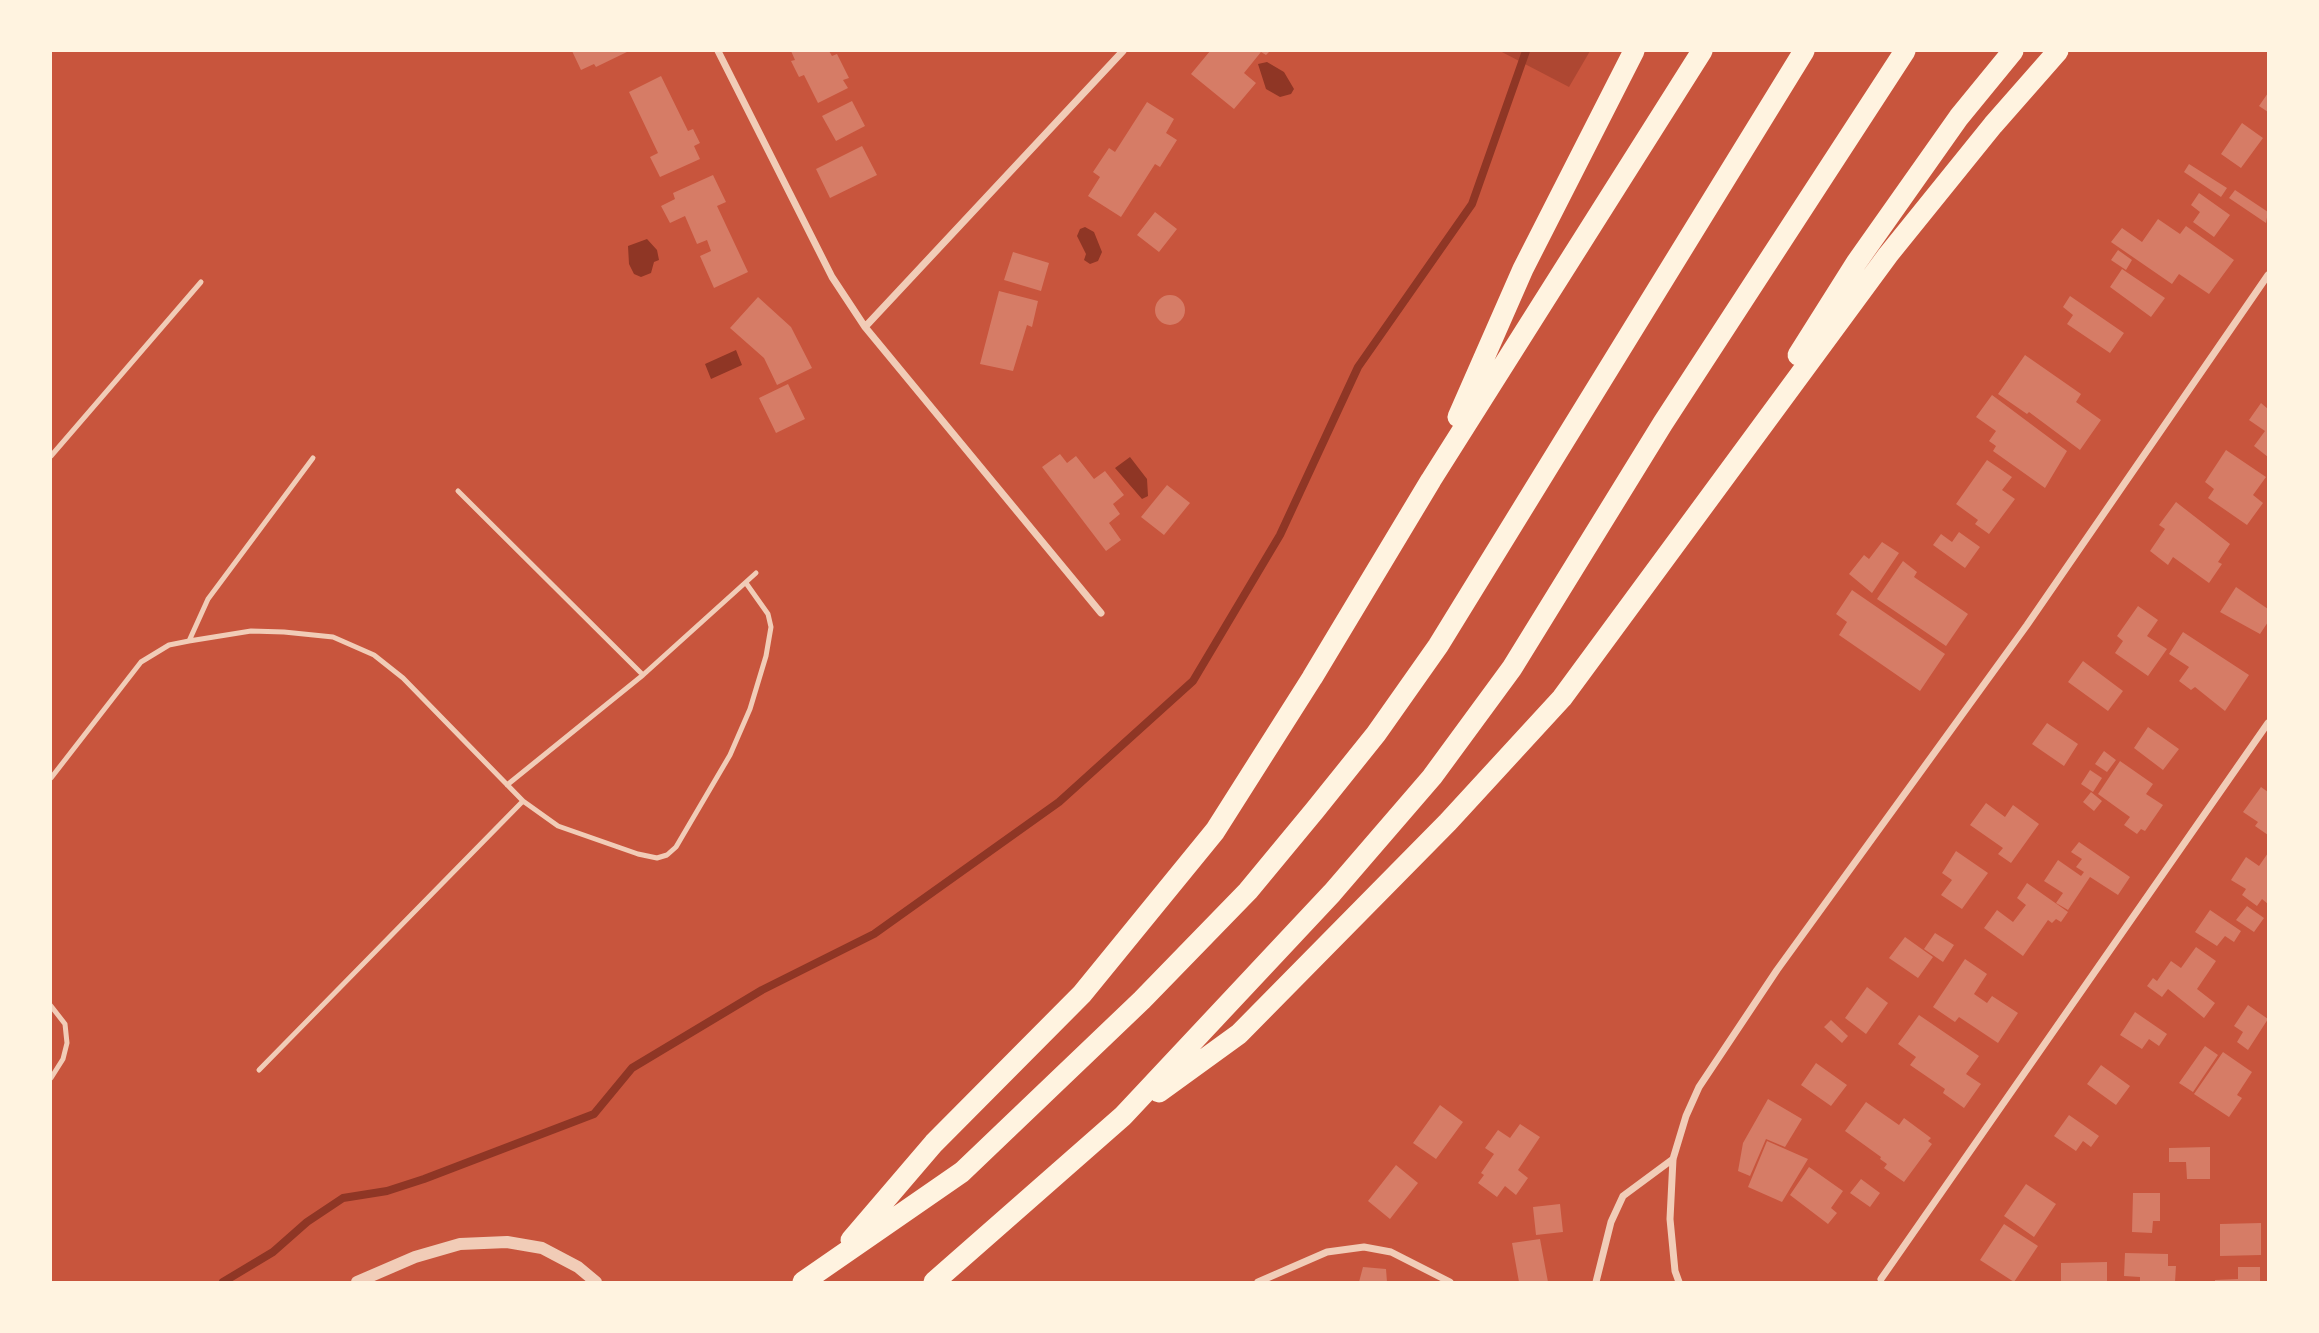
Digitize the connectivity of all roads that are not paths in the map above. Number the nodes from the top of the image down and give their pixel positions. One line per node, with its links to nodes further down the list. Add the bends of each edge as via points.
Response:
1 (718, 51): 11 (street, via 832,276)
2 (1123, 51): 11 (street)
3 (1634, 51): 14 (highway, via 1523,269)
4 (1702, 51): 14 (highway)
5 (1804, 51): 31 (highway, via 1438,646 1376,734 1248,891 1124,1018 962,1172)
6 (1905, 51): 29 (highway, via 1663,423 1512,668 1432,777 1220,1017)
7 (2014, 51): 16 (highway, via 1959,117 1856,263)
8 (2058, 51): 16 (highway, via 1888,255)
9 (2268, 275): 30 (street, via 2027,625 1777,970 1699,1087)
10 (201, 282): 12 (lane)
11 (865, 327): 19 (street)
12 (51, 456)
13 (313, 458): 20 (lane, via 208,599)
14 (1431, 480): 31 (highway, via 1215,831 1082,994 934,1143)
15 (458, 491): 21 (lane)
16 (1700, 507): 29 (highway, via 1562,698 1448,822 1239,1034)
17 (756, 573): 18 (lane)
18 (746, 583): 21 (lane); 25 (lane, via 768,614 771,627 766,656 730,755 676,847 657,858 638,854 558,826)
19 (1101, 613)
20 (189, 641): 23 (lane, via 169,645 141,662); 24 (lane, via 251,631 333,637 355,646 403,678)
21 (643, 675): 24 (lane)
22 (2268, 723): 32 (street)
23 (51, 778)
24 (507, 785): 25 (lane)
25 (523, 801): 27 (lane)
26 (51, 1006): 28 (lane, via 65,1024 67,1044)
27 (259, 1070)
28 (51, 1078)
29 (1123, 1116): 36 (highway)
30 (1673, 1159): 39 (street, via 1623,1196 1611,1222); 40 (street, via 1670,1219)
31 (830, 1264): 35 (highway)
32 (1881, 1279)
33 (357, 1282): 34 (street, via 415,1256 460,1244 507,1242 542,1248)
34 (596, 1282)
35 (803, 1282)
36 (934, 1282)
37 (1258, 1282): 38 (street, via 1327,1252 1364,1247 1391,1252)
38 (1450, 1282)
39 (1596, 1282)
40 (1679, 1282)

